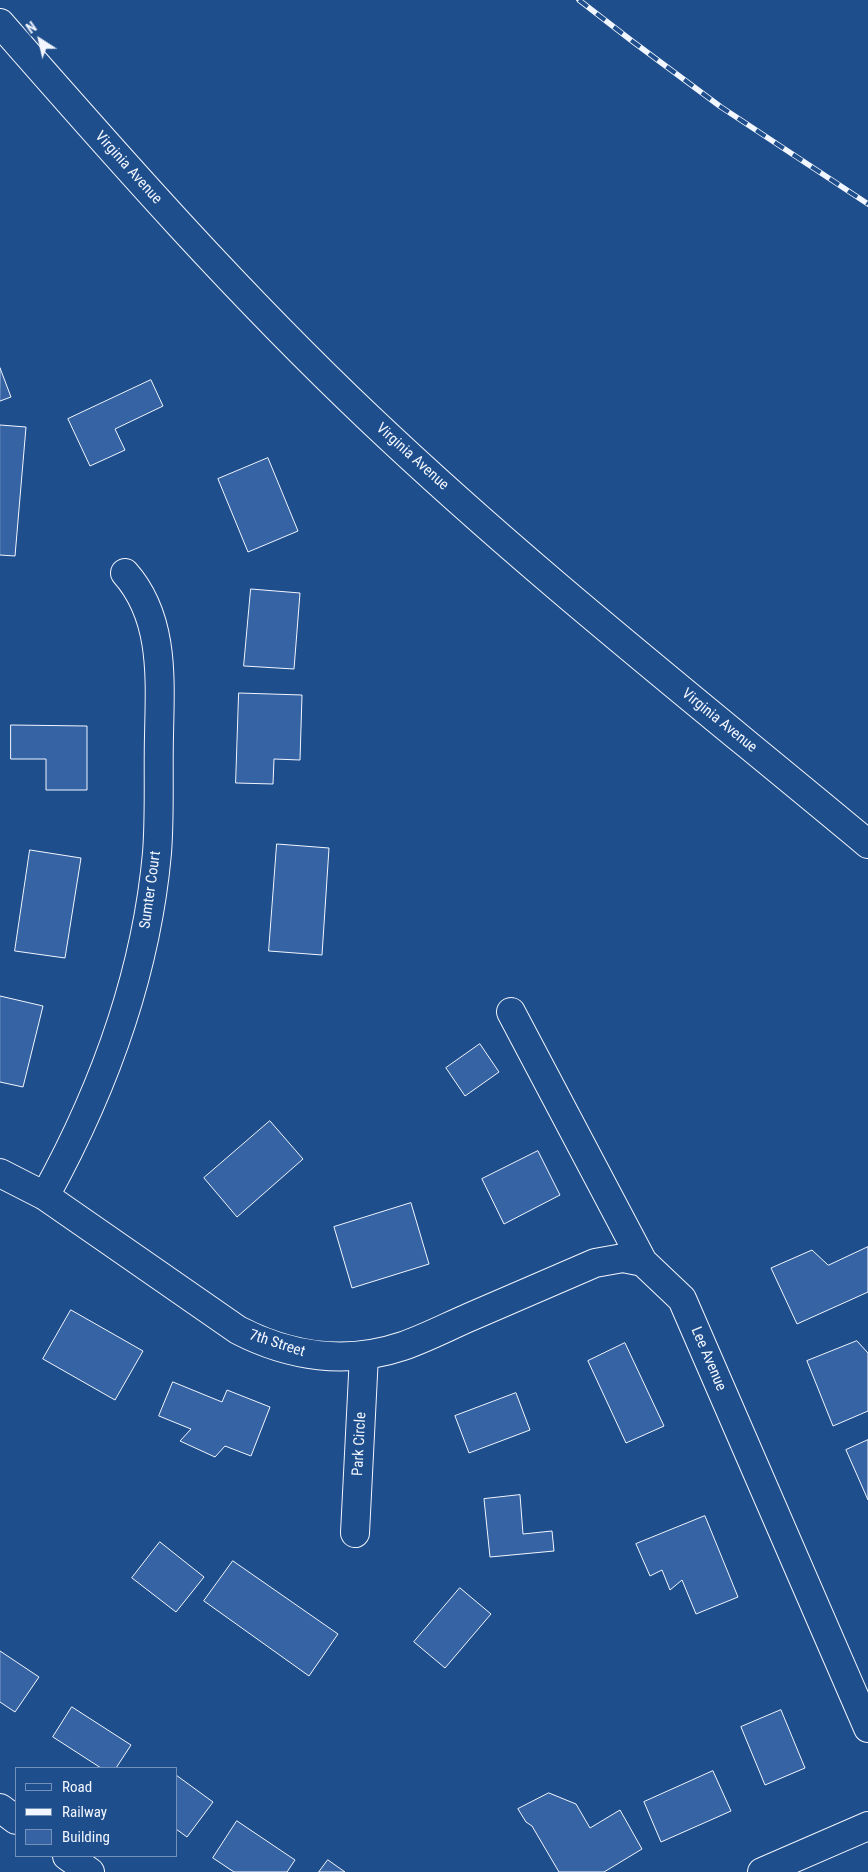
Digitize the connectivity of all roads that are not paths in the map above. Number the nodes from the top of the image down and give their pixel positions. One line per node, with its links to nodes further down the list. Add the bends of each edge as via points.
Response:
1 (0, 23): 3 (street, Virginia Avenue, via 232,281 368,417 598,622)
2 (125, 573): 6 (street, Sumter Court, via 138,591 152,624 160,667 157,852 151,899 131,992 107,1067 89,1111)
3 (868, 844)
4 (511, 1012): 7 (street, Lee Avenue)
5 (0, 1172): 6 (street, 7th Street)
6 (45, 1196): 8 (street, 7th Street, via 225,1321 255,1338 314,1355)
7 (644, 1262): 8 (street, 7th Street, via 623,1258 596,1264 415,1342); 10 (street, Lee Avenue, via 682,1298)
8 (364, 1355): 9 (street, Park Circle)
9 (355, 1533)
10 (868, 1728)
11 (0, 1808): 12 (street)
12 (15, 1819)
13 (868, 1826): 16 (street)
14 (68, 1857): 15 (street)
15 (90, 1872)
16 (762, 1872)

